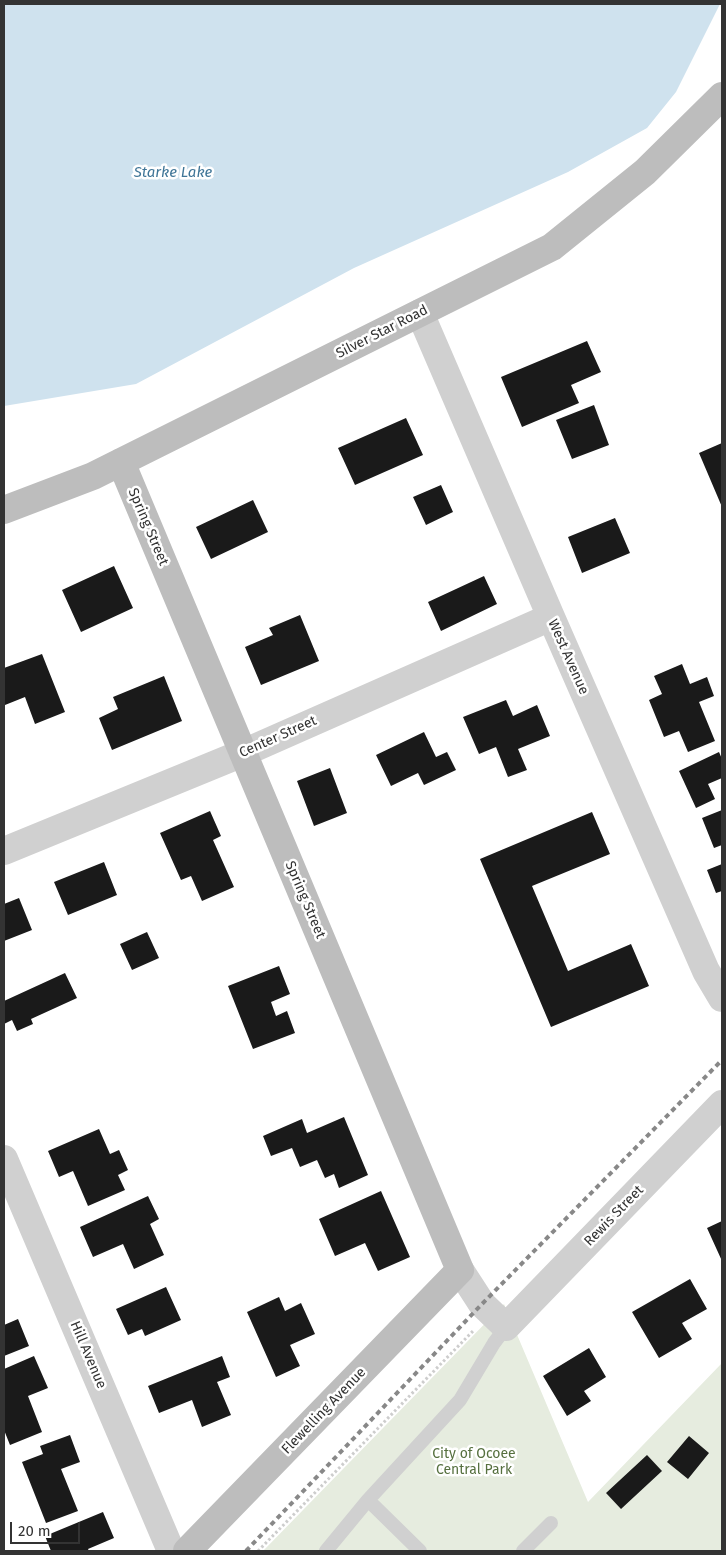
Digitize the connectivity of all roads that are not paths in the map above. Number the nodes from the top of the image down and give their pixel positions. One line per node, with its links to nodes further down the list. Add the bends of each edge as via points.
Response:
1 (722, 96): 2 (street, Silver Star Road, via 645,172 552,247)
2 (420, 313): 3 (street, Silver Star Road); 5 (street, West Avenue)
3 (121, 462): 4 (street, Silver Star Road); 6 (street, Spring Street)
4 (4, 510)
5 (551, 617): 6 (street, Center Street); 8 (street, West Avenue, via 706,971)
6 (243, 752): 7 (street, Center Street); 11 (street, Spring Street)
7 (4, 851)
8 (721, 991)
9 (722, 1104): 12 (street, Rewis Street)
10 (4, 1159): 15 (street, Hill Avenue)
11 (460, 1270): 12 (street, Spring Street, via 482,1304); 16 (street, Flewelling Avenue)
12 (498, 1320): 13 (lane, via 494,1343 460,1400)
13 (368, 1500): 17 (lane); 18 (lane)
14 (551, 1523): 19 (lane)
15 (172, 1551)
16 (187, 1551)
17 (326, 1551)
18 (420, 1551)
19 (523, 1551)

